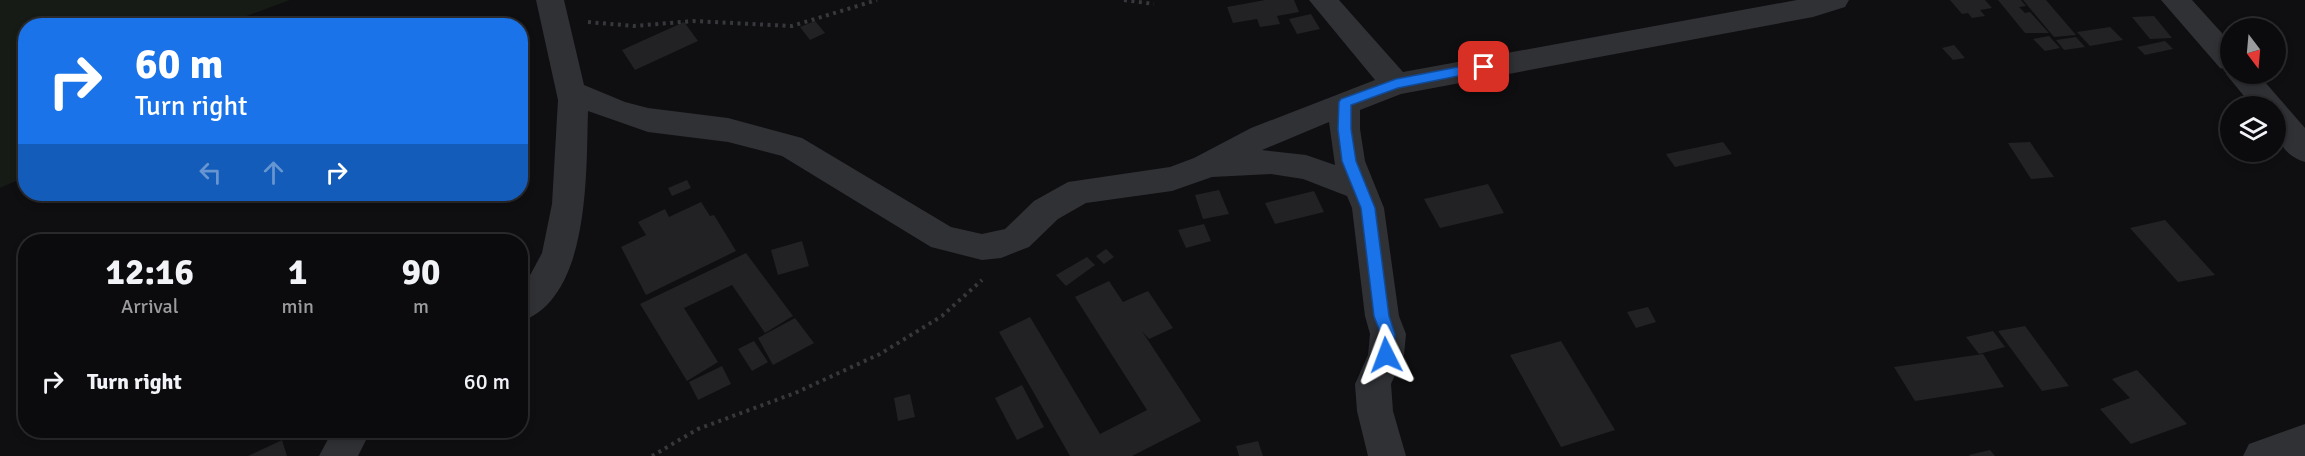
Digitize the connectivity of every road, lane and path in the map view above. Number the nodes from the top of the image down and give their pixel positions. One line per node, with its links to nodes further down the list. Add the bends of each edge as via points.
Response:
1 (877, 0): 7 (path, via 792,26 693,21 634,26 595,23)
2 (1124, 0): 6 (path)
3 (1323, 0): 9 (street)
4 (1835, 0): 9 (street)
5 (2175, 0): 8 (street)
6 (1154, 4)
7 (551, 8): 11 (street)
8 (2220, 49)
9 (1396, 84): 13 (street)
10 (2250, 84): 12 (street)
11 (570, 91): 18 (street, via 648,120 728,130 791,146 943,238 982,247); 19 (street, via 573,100 568,204 559,254 540,289)
12 (2260, 96)
13 (1345, 102): 16 (street, via 1262,136); 17 (street, via 1349,161)
14 (2286, 126): 15 (street)
15 (2305, 150)
16 (1205, 167): 17 (street, via 1271,162 1306,167); 18 (street, via 1172,179 1080,191 1046,210)
17 (1359, 187): 24 (street, via 1368,208 1382,316 1388,334 1386,355 1373,384 1375,411)
18 (1017, 238): 23 (path, via 996,267 942,316 880,354 795,393 698,429)
19 (528, 300)
20 (348, 438): 22 (street)
21 (2305, 441): 25 (street)
22 (338, 456)
23 (652, 456)
24 (1387, 456)
25 (2262, 456)

